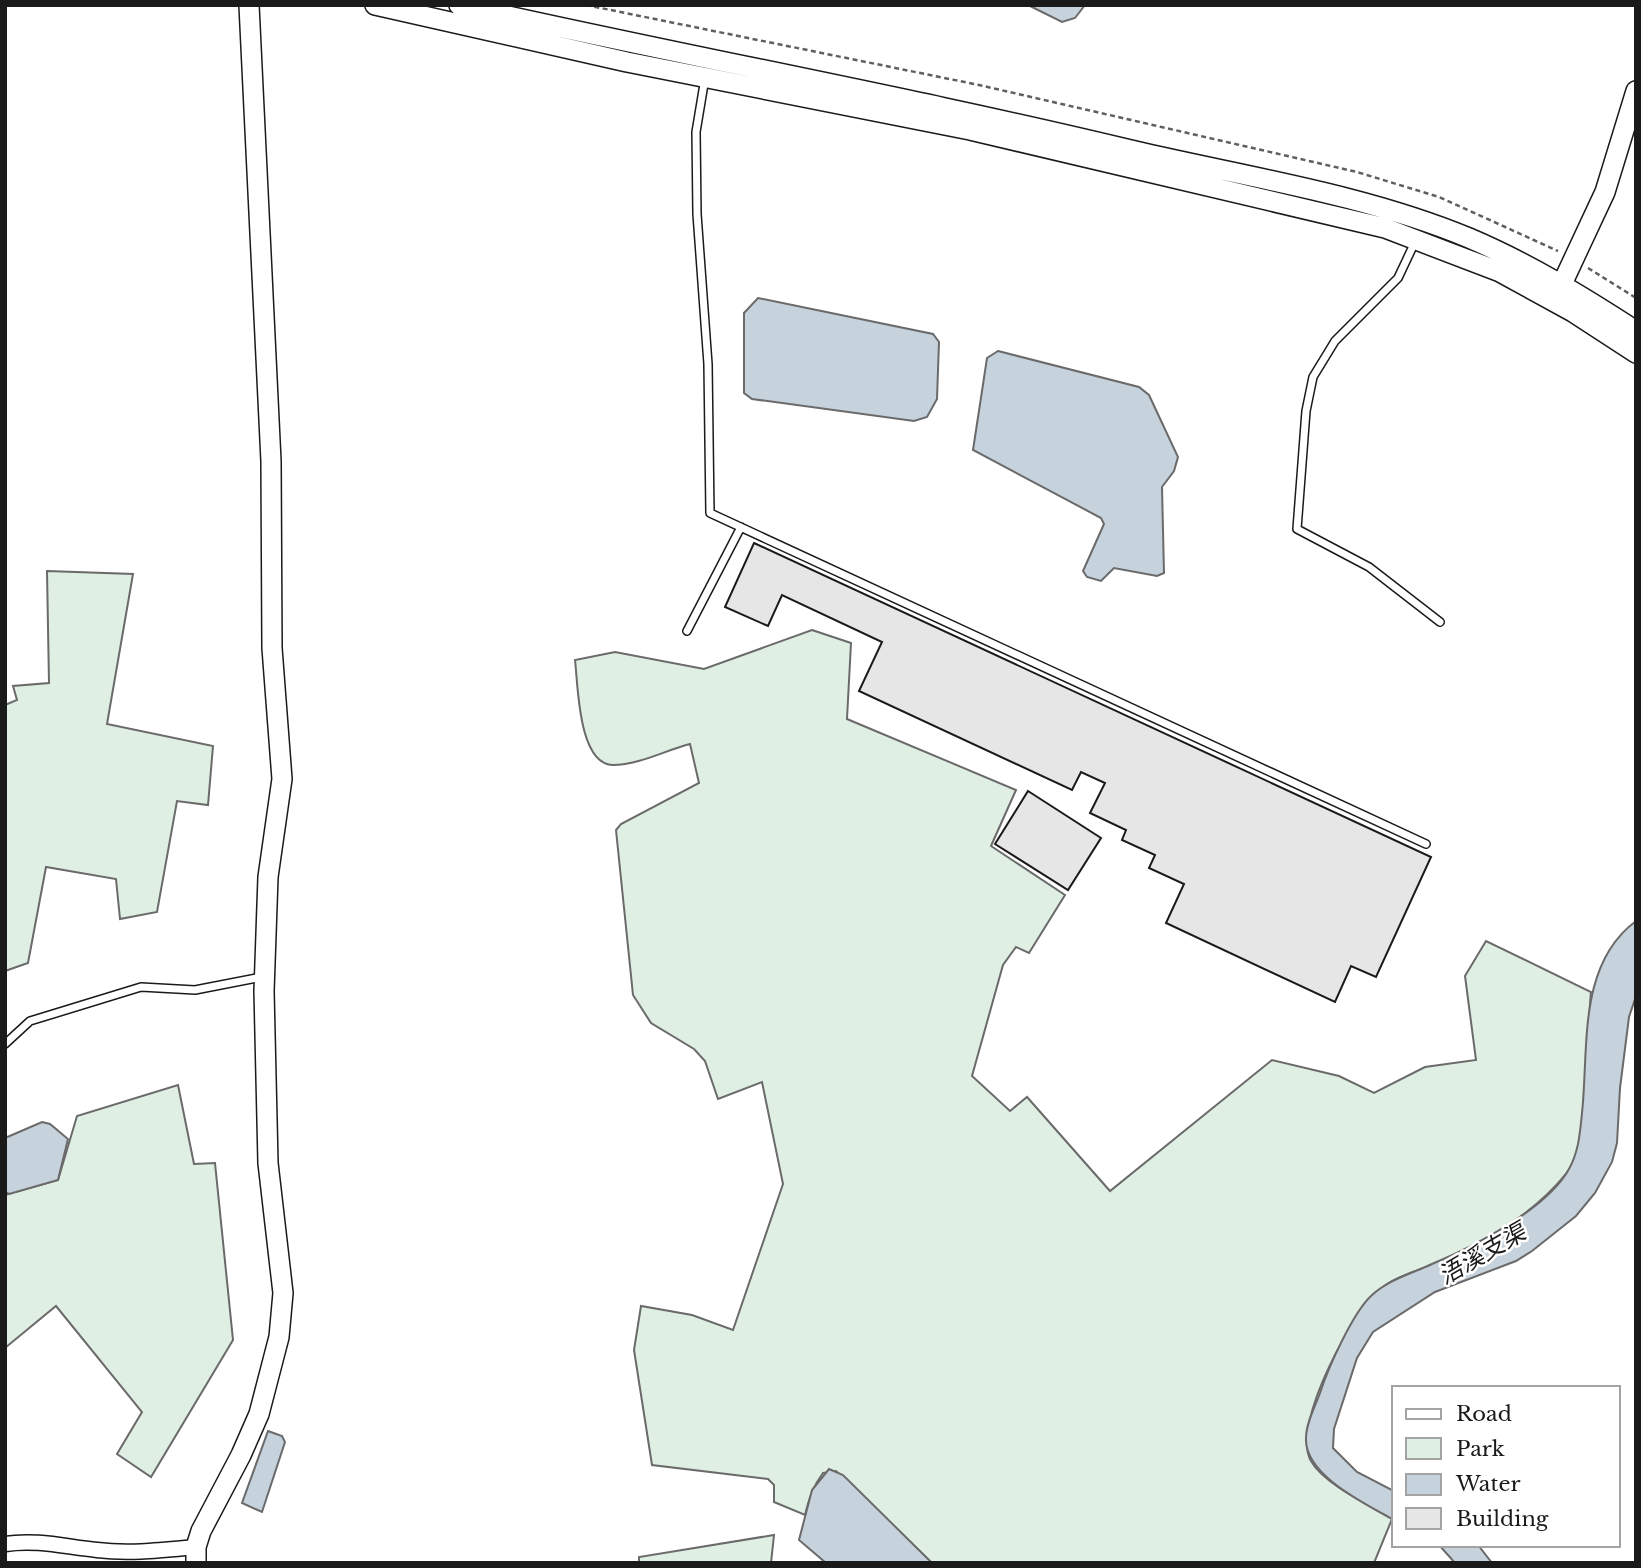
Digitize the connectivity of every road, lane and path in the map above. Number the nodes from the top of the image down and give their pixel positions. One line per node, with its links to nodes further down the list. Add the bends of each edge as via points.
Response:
1 (249, 5): 17 (main road, via 271,461 272,648 282,779 268,877)
2 (375, 5): 5 (main road)
3 (459, 5): 9 (main road, via 974,112 1350,200 1469,238)
4 (586, 5): 8 (path, via 979,85 1357,172 1480,213)
5 (705, 77): 7 (main road, via 970,130 1346,217); 13 (lane, via 696,132 710,513)
6 (1636, 91): 8 (main road, via 1605,192)
7 (1416, 238): 12 (main road, via 1537,291); 14 (lane, via 1398,278 1335,341 1313,377 1297,529 1369,567)
8 (1574, 260): 9 (main road); 10 (path)
9 (1562, 285): 11 (main road)
10 (1636, 298)
11 (1636, 331)
12 (1636, 353)
13 (741, 527): 15 (lane); 16 (lane)
14 (1440, 622)
15 (687, 631)
16 (1426, 844)
17 (265, 977): 18 (lane, via 195,990 141,987 30,1021); 20 (main road, via 268,1163 283,1293 279,1337 259,1414)
18 (5, 1044)
19 (5, 1544): 20 (street, via 40,1542)
20 (196, 1555)

